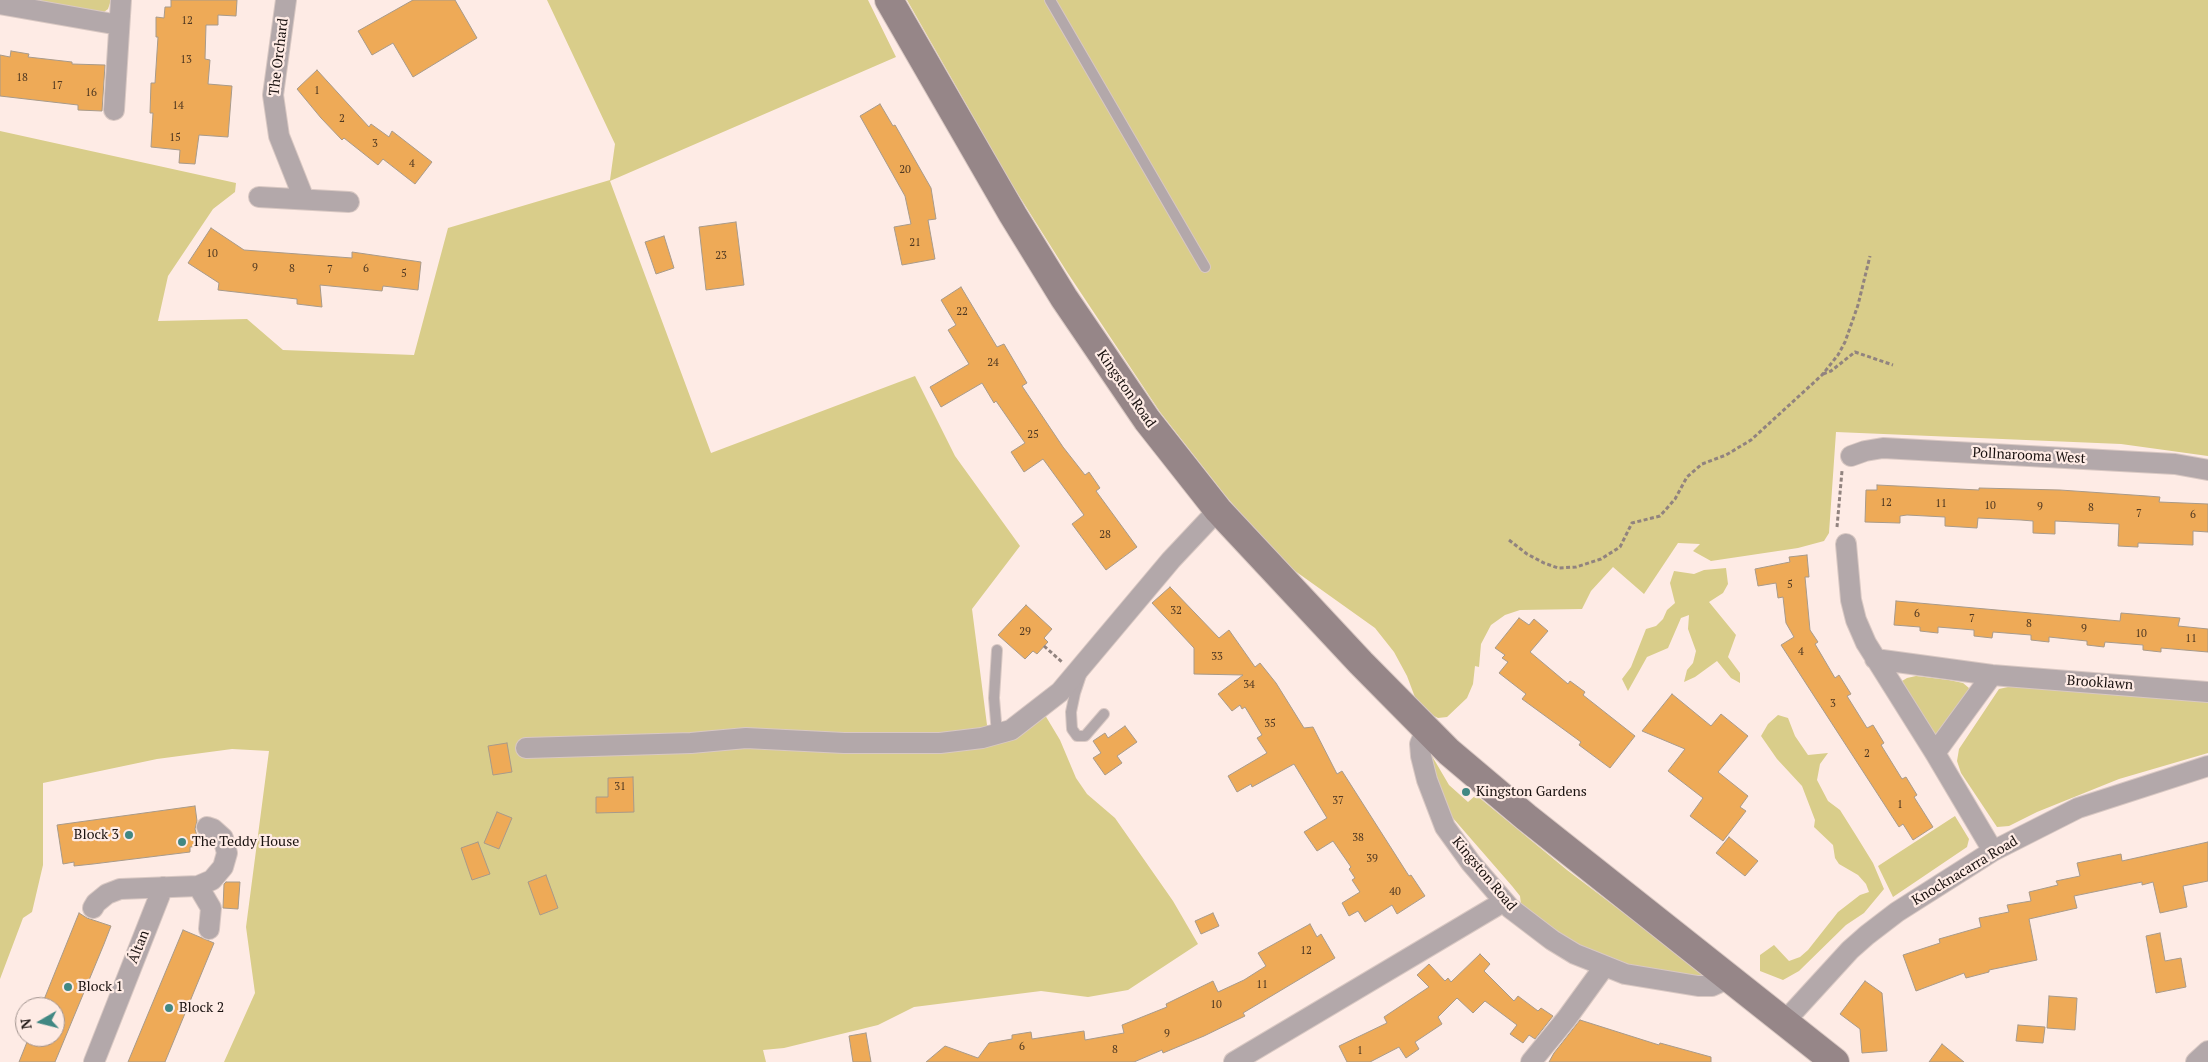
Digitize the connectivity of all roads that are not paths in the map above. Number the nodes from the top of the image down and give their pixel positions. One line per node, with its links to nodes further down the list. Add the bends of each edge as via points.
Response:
1 (120, 0): 6 (street)
2 (286, 0): 9 (street, The Orchard, via 273,95 279,136)
3 (889, 0): 14 (main road, Kingston Road, via 1064,298 1147,420)
4 (1050, 0): 11 (lane)
5 (0, 4): 6 (street)
6 (119, 25): 7 (street)
7 (114, 110)
8 (259, 197): 9 (street)
9 (304, 199): 10 (street)
10 (349, 202)
11 (1204, 267)
12 (1852, 456): 13 (street, Pollnarooma West, via 1883,448 2175,464)
13 (2208, 470)
14 (1218, 510): 18 (street); 22 (main road, Kingston Road)
15 (1846, 544): 17 (street, via 1854,614)
16 (997, 650): 23 (lane, via 994,698)
17 (1875, 659): 19 (street, Brooklawn); 25 (street)
18 (1080, 669): 21 (lane, via 1071,712 1072,729 1078,736 1085,736); 23 (street, via 1060,692 1012,730)
19 (1992, 675): 20 (street, Brooklawn); 25 (street)
20 (2208, 692)
21 (1104, 714)
22 (1426, 730): 31 (street, Kingston Road, via 1420,744 1421,756 1445,827); 35 (main road, Kingston Road, via 1526,818)
23 (997, 734): 24 (street, via 940,743 746,738)
24 (526, 748)
25 (1935, 753): 28 (street)
26 (2208, 766): 28 (street, Knocknacarra Road, via 2078,808)
27 (207, 827): 29 (street, via 224,838 226,861 212,880)
28 (1993, 851): 36 (street, Knocknacarra Road, via 1874,930 1850,950)
29 (198, 886): 30 (street); 33 (street, via 211,908)
30 (163, 887): 32 (street, via 114,891 96,902); 38 (street, Áltan)
31 (1503, 902): 34 (street, Kingston Road, via 1552,940); 39 (street)
32 (93, 908)
33 (209, 929)
34 (1604, 967): 35 (street, Kingston Road, via 1625,974 1698,986 1712,986); 40 (street)
35 (1728, 976): 36 (main road, Kingston Road)
36 (1785, 1021): 41 (main road, Kingston Road)
37 (2208, 1051): 42 (street)
38 (94, 1062)
39 (1234, 1062)
40 (1531, 1062)
41 (1835, 1062)
42 (2196, 1062)

